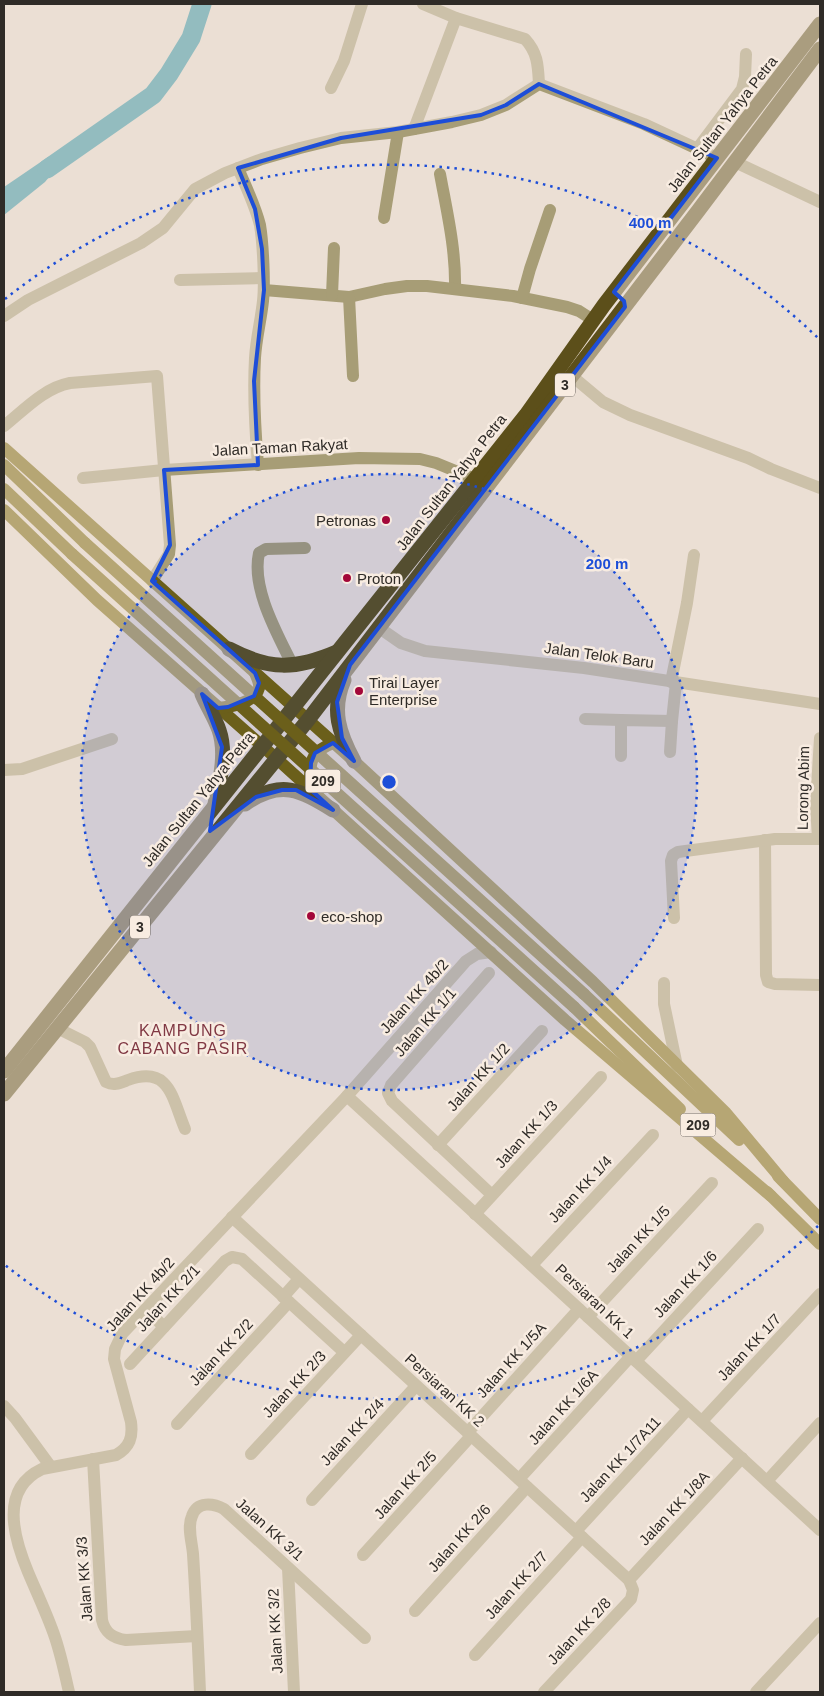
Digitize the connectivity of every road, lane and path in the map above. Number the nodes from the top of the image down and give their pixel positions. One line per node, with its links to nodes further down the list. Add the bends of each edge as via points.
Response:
1 (362, 4): 8 (street, via 344,61)
2 (423, 4): 3 (street)
3 (456, 18): 7 (street, via 525,39 537,58); 9 (street)
4 (820, 24): 12 (highway, Jalan Sultan Yahya Petra / 3)
5 (820, 49): 13 (highway, Jalan Sultan Yahya Petra / 3)
6 (746, 54): 11 (street, via 742,89)
7 (539, 84): 9 (street, via 506,105 481,115); 11 (street, via 644,124)
8 (331, 88)
9 (414, 129): 10 (street)
10 (398, 132): 14 (street, via 341,138); 18 (street)
11 (698, 149): 12 (street)
12 (717, 158): 26 (highway, Jalan Sultan Yahya Petra / 3)
13 (735, 162): 16 (street); 27 (highway, Jalan Sultan Yahya Petra / 3)
14 (238, 168): 21 (street, via 260,227); 28 (street, via 195,189 163,228 141,243 28,300)
15 (440, 174): 22 (street, via 454,244)
16 (820, 202)
17 (550, 210): 25 (street)
18 (384, 218)
19 (334, 248): 23 (street)
20 (180, 280): 21 (street)
21 (264, 284): 23 (street); 34 (street, via 255,356 254,411)
22 (455, 289): 24 (street, via 407,286); 25 (street)
23 (332, 295): 24 (street)
24 (349, 297): 30 (street)
25 (522, 298): 29 (street, via 567,307)
26 (604, 305): 27 (highway, via 618,298 624,301); 29 (highway, Jalan Sultan Yahya Petra / 3)
27 (624, 307): 31 (highway, Jalan Sultan Yahya Petra / 3)
28 (4, 316)
29 (593, 320): 38 (highway, Jalan Sultan Yahya Petra / 3, via 526,416)
30 (353, 376)
31 (572, 376): 40 (street, via 603,402 630,415); 45 (highway, Jalan Sultan Yahya Petra / 3)
32 (4, 426): 36 (street, via 57,386 157,376)
33 (4, 448): 44 (main road)
34 (258, 464): 36 (street, Jalan Taman Rakyat); 38 (street, Jalan Taman Rakyat, via 359,458 420,459)
35 (4, 465): 92 (main road, 209, bridge, via 85,543 584,994)
36 (164, 470): 37 (street, Jalan Taman Rakyat); 44 (street, via 170,546 169,554)
37 (83, 478)
38 (475, 480): 47 (highway, Jalan Sultan Yahya Petra / 3)
39 (4, 488): 95 (main road, 209, bridge, via 72,554 574,1007)
40 (820, 488)
41 (5, 513): 52 (main road)
42 (305, 548): 49 (street, via 266,549 259,553 258,560 266,610)
43 (694, 555): 51 (street)
44 (152, 581): 46 (main road)
45 (378, 627): 48 (highway, Jalan Sultan Yahya Petra / 3); 51 (street, Jalan Telok Baru, via 401,643 425,651 584,668)
46 (228, 649): 49 (highway, via 258,662); 50 (main road)
47 (338, 652): 49 (highway); 54 (highway, Jalan Sultan Yahya Petra / 3)
48 (350, 664): 57 (highway, Jalan Sultan Yahya Petra / 3); 67 (highway, via 337,702 342,738)
49 (293, 666)
50 (255, 673): 54 (main road); 55 (main road, via 259,683 254,696 235,706)
51 (674, 682): 53 (street, Jalan Telok Baru); 59 (street)
52 (202, 694): 55 (main road); 70 (highway, via 219,730 222,747)
53 (820, 704)
54 (294, 707): 57 (main road); 63 (highway, Jalan Sultan Yahya Petra / 3)
55 (218, 708): 63 (main road)
56 (585, 719): 58 (street)
57 (308, 720): 62 (main road); 66 (highway, Jalan Sultan Yahya Petra / 3)
58 (621, 720): 59 (street); 65 (street)
59 (672, 721): 64 (street)
60 (820, 738): 73 (street, Lorong Abim, via 816,804)
61 (112, 739): 68 (street, via 22,769)
62 (333, 743): 67 (main road); 69 (main road, via 315,753 311,763)
63 (262, 746): 66 (main road); 70 (highway, Jalan Sultan Yahya Petra / 3)
64 (670, 752)
65 (621, 756)
66 (277, 759): 69 (main road); 72 (highway, Jalan Sultan Yahya Petra / 3)
67 (354, 761): 84 (main road, via 593,982)
68 (4, 770)
69 (310, 790): 71 (main road)
70 (215, 805): 85 (highway, Jalan Sultan Yahya Petra / 3)
71 (333, 810): 72 (highway, via 296,790 282,790 256,797); 76 (main road)
72 (232, 814): 82 (highway, Jalan Sultan Yahya Petra / 3)
73 (819, 839): 74 (street)
74 (765, 840): 75 (street, via 673,855); 81 (street, via 768,982)
75 (674, 918)
76 (468, 932): 77 (main road); 78 (street, Jalan KK 4b/2)
77 (491, 952): 78 (street, Jalan KK 4b/2, via 477,954); 95 (main road, via 565,1020)
78 (466, 961): 88 (street, Jalan KK 4b/2)
79 (489, 973): 91 (street, Jalan KK 1/1, via 391,1085 388,1093 392,1101)
80 (664, 983): 84 (street, via 664,1004)
81 (820, 985)
82 (57, 1028): 87 (highway, Jalan Sultan Yahya Petra / 3); 89 (street, via 90,1047 106,1082 117,1084 146,1075 160,1078 169,1089)
83 (542, 1031): 91 (street, Jalan KK 1/2)
84 (677, 1066): 92 (main road, via 726,1113)
85 (4, 1071)
86 (601, 1077): 94 (street, Jalan KK 1/3)
87 (4, 1094)
88 (347, 1096): 96 (street, Persiaran KK 1); 97 (street, Jalan KK 4b/2)
89 (184, 1129)
90 (653, 1134): 101 (street, Jalan KK 1/4)
91 (438, 1145): 94 (street)
92 (783, 1180): 98 (main road, 209)
93 (712, 1183): 106 (street, Jalan KK 1/5)
94 (492, 1195): 96 (street, Jalan KK 1/3)
95 (772, 1196): 100 (main road, 209)
96 (475, 1214): 101 (street, Persiaran KK 1)
97 (232, 1217): 102 (street, Persiaran KK 2); 105 (street, Jalan KK 4b/2)
98 (820, 1220)
99 (758, 1229): 110 (street, Jalan KK 1/6)
100 (820, 1244)
101 (532, 1265): 106 (street, Persiaran KK 1)
102 (299, 1279): 104 (street, Jalan KK 2/2); 108 (street, Persiaran KK 2)
103 (820, 1294): 115 (street, Jalan KK 1/7)
104 (286, 1299): 107 (street, Jalan KK 2/1, via 242,1259 232,1257); 109 (street); 117 (street, Jalan KK 2/2)
105 (146, 1309): 107 (street); 121 (street, Jalan KK 4b/2, via 122,1334 114,1349 115,1368 131,1422 130,1442 116,1455)
106 (584, 1313): 110 (street, Persiaran KK 1); 118 (street, Jalan KK 1/5A)
107 (164, 1327): 111 (street, Jalan KK 2/1)
108 (361, 1335): 109 (street, Jalan KK 2/3); 112 (street, Persiaran KK 2)
109 (344, 1352): 119 (street, Jalan KK 2/3)
110 (633, 1358): 114 (street, Persiaran KK 1); 124 (street, Jalan KK 1/6A)
111 (130, 1364)
112 (416, 1386): 118 (street, Persiaran KK 2); 125 (street, Jalan KK 2/4)
113 (4, 1406): 122 (street)
114 (688, 1409): 115 (street, Persiaran KK 1); 127 (street, Jalan KK 1/7A11)
115 (702, 1421): 120 (street, Persiaran KK 1)
116 (820, 1423): 123 (street)
117 (177, 1424)
118 (470, 1434): 124 (street, Persiaran KK 2); 128 (street, Jalan KK 2/5)
119 (251, 1454)
120 (742, 1458): 123 (street, Persiaran KK 1); 130 (street, Jalan KK 1/8A)
121 (93, 1459): 122 (street, Jalan KK 4b/2); 133 (street, Jalan KK 3/3, via 104,1628 117,1639 126,1640)
122 (51, 1467): 136 (street, Jalan KK 4b/2, via 31,1474 21,1482 11,1508 11,1525 52,1629)
123 (767, 1481): 126 (street, Persiaran KK 1)
124 (523, 1483): 127 (street, Persiaran KK 2); 131 (street, Jalan KK 2/6)
125 (312, 1500)
126 (820, 1530)
127 (579, 1534): 130 (street, Persiaran KK 2); 135 (street, Jalan KK 2/7)
128 (363, 1555)
129 (288, 1568): 133 (street, Jalan KK 3/1, via 224,1509 209,1504 195,1510 190,1524); 134 (street, Jalan KK 3/1); 138 (street, Jalan KK 3/2)
130 (631, 1585): 139 (street, Jalan KK 2/8, via 631,1599)
131 (415, 1611)
132 (820, 1623): 140 (street)
133 (197, 1636): 137 (street, Jalan KK 3/1)
134 (365, 1638)
135 (475, 1655)
136 (69, 1692)
137 (200, 1692)
138 (294, 1692)
139 (544, 1692)
140 (756, 1692)

